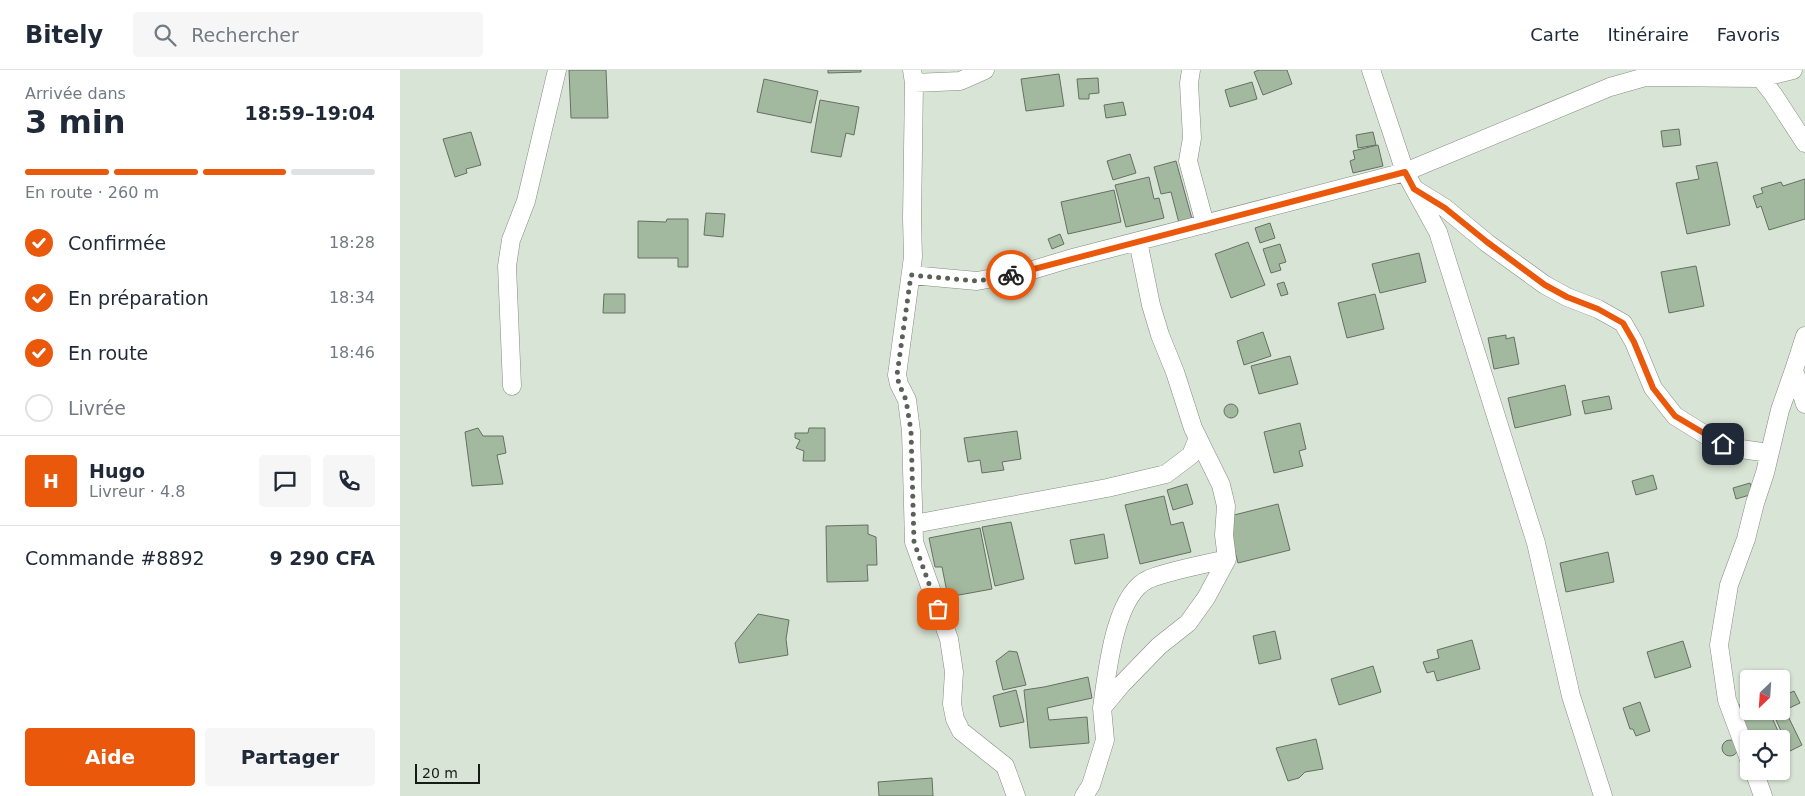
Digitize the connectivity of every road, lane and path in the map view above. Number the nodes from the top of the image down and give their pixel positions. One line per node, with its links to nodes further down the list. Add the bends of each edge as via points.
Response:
1 (557, 70): 16 (street, via 526,201 511,240 507,266)
2 (985, 70): 7 (street, via 960,81)
3 (1190, 70): 11 (street, via 1192,138 1188,161)
4 (1371, 70): 9 (street)
5 (1793, 70): 6 (street)
6 (1757, 74): 8 (street, via 1774,94); 9 (street, via 1645,77 1610,87)
7 (913, 77): 13 (street)
8 (1805, 143)
9 (1405, 172): 10 (street); 11 (street)
10 (1414, 189): 19 (street, via 1445,208 1545,285 1623,323 1653,388 1675,416 1734,448); 27 (street, via 1438,232 1536,543 1571,696)
11 (1205, 224): 12 (street)
12 (1138, 241): 13 (street, via 1026,272 977,281); 18 (street, via 1160,335)
13 (911, 275): 20 (street, via 897,375 906,400 911,431)
14 (1805, 336): 15 (street)
15 (1794, 370): 17 (street); 19 (street)
16 (512, 386)
17 (1805, 404)
18 (1198, 438): 20 (street, via 1191,455 1166,474); 21 (street, via 1221,485 1226,506 1224,535)
19 (1769, 453): 23 (street, via 1746,540 1729,585 1719,646 1727,700)
20 (914, 524): 25 (street, via 914,542 949,639 954,672 952,704 955,719 961,731 1005,766)
21 (1227, 559): 22 (street, via 1188,624 1159,646); 22 (street, via 1148,580 1134,590 1122,609 1109,658)
22 (1102, 708): 26 (street, via 1105,740 1091,785)
23 (1740, 735)
24 (1757, 780): 28 (street)
25 (1016, 796)
26 (1084, 796)
27 (1603, 796)
28 (1763, 796)

